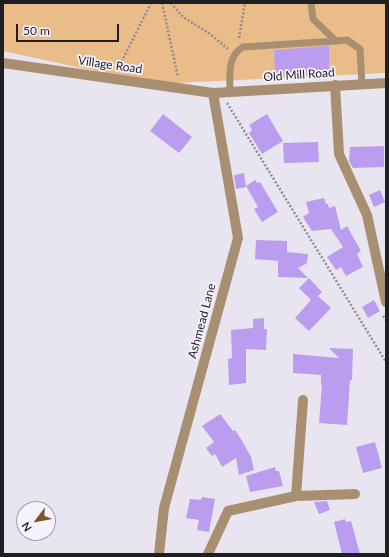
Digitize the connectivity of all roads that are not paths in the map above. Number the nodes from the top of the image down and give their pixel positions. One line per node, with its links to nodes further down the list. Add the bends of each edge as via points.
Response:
1 (311, 3): 2 (lane, via 313,19)
2 (336, 41): 5 (lane, via 347,40 360,49); 7 (lane, via 244,46 231,58)
3 (3, 64): 7 (street, Village Road)
4 (386, 83): 5 (street, Old Mill Road)
5 (362, 84): 6 (street, Old Mill Road)
6 (335, 85): 7 (street, Old Mill Road); 8 (street, via 339,154 367,215)
7 (221, 92): 12 (street, Ashmead Lane, via 238,238 164,508)
8 (386, 302)
9 (303, 400): 11 (street)
10 (355, 494): 11 (street)
11 (296, 496): 13 (street, via 228,512)
12 (159, 554)
13 (208, 554)

